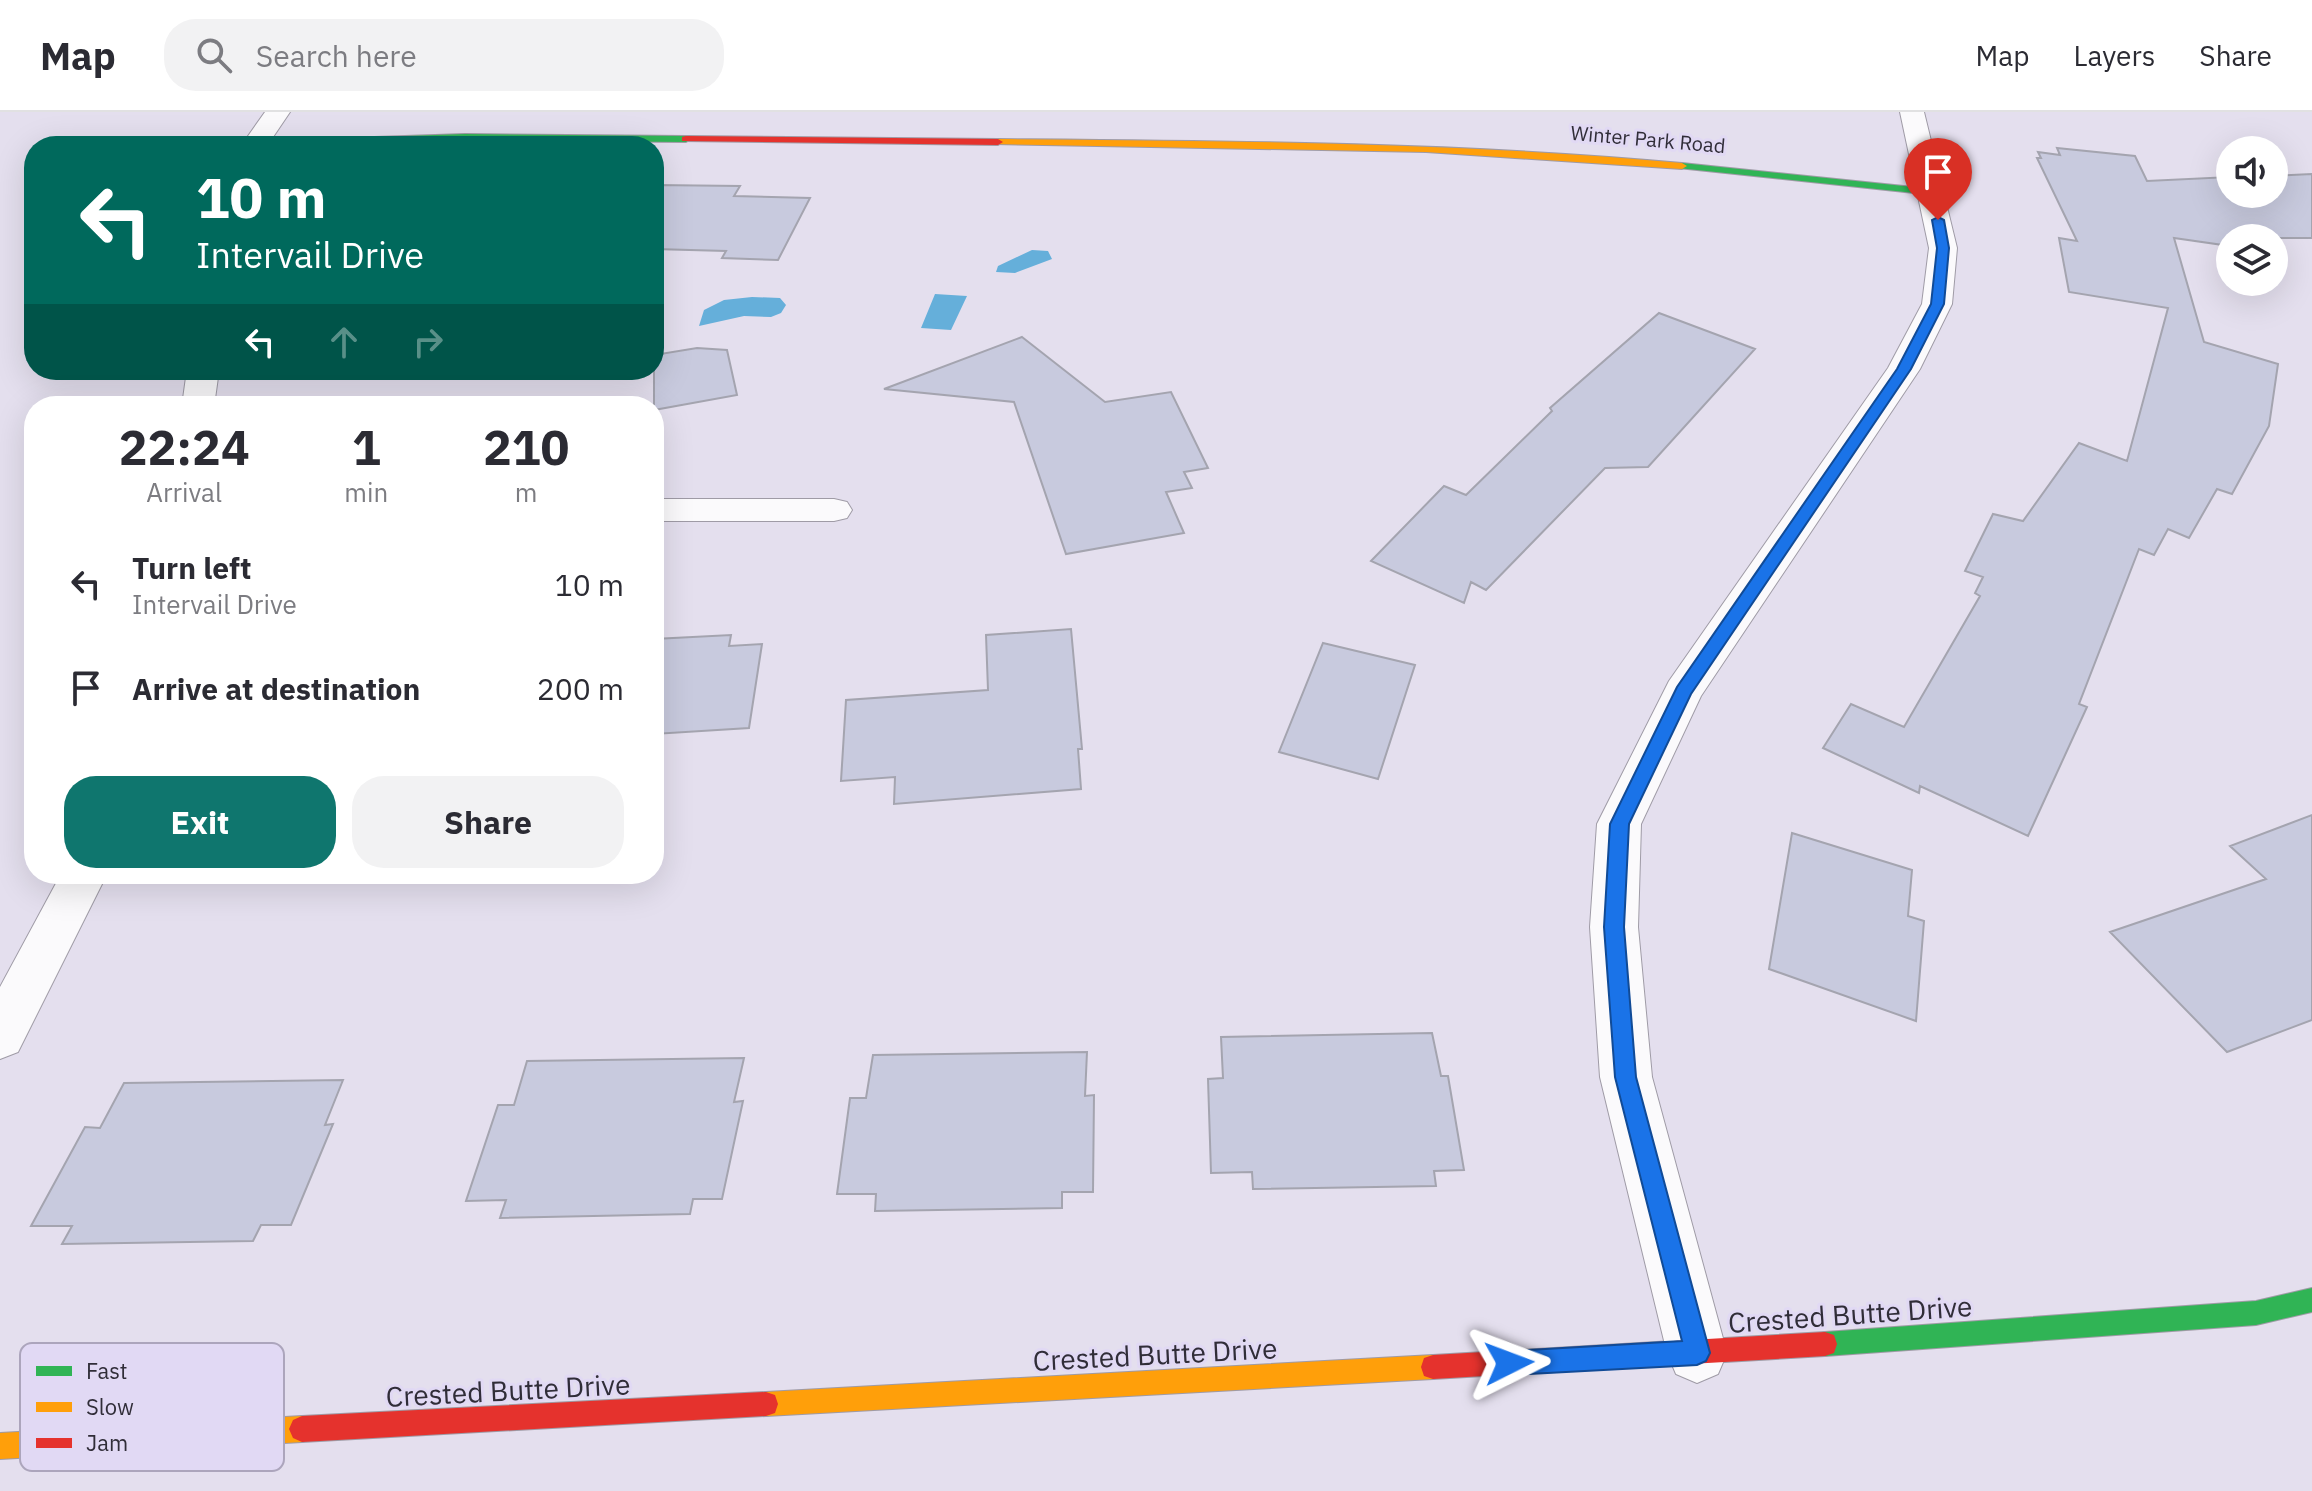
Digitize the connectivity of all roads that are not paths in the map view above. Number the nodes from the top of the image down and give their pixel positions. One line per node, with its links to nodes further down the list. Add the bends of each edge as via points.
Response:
1 (278, 112): 3 (street)
2 (1912, 112): 5 (street)
3 (261, 136)
4 (664, 139): 5 (street, Winter Park Road, via 1407,146 1562,153)
5 (1933, 192): 11 (street, via 1943,248 1937,304 1904,369 1683,691 1619,824 1614,927 1626,1077)
6 (664, 510): 7 (street)
7 (834, 510)
8 (79, 884): 9 (street)
9 (0, 1036)
10 (2312, 1300): 11 (street, Crested Butte Drive, via 2256,1313)
11 (1697, 1353): 12 (street, Crested Butte Drive)
12 (284, 1430)
13 (20, 1445): 14 (street, Crested Butte Drive)
14 (0, 1446)

